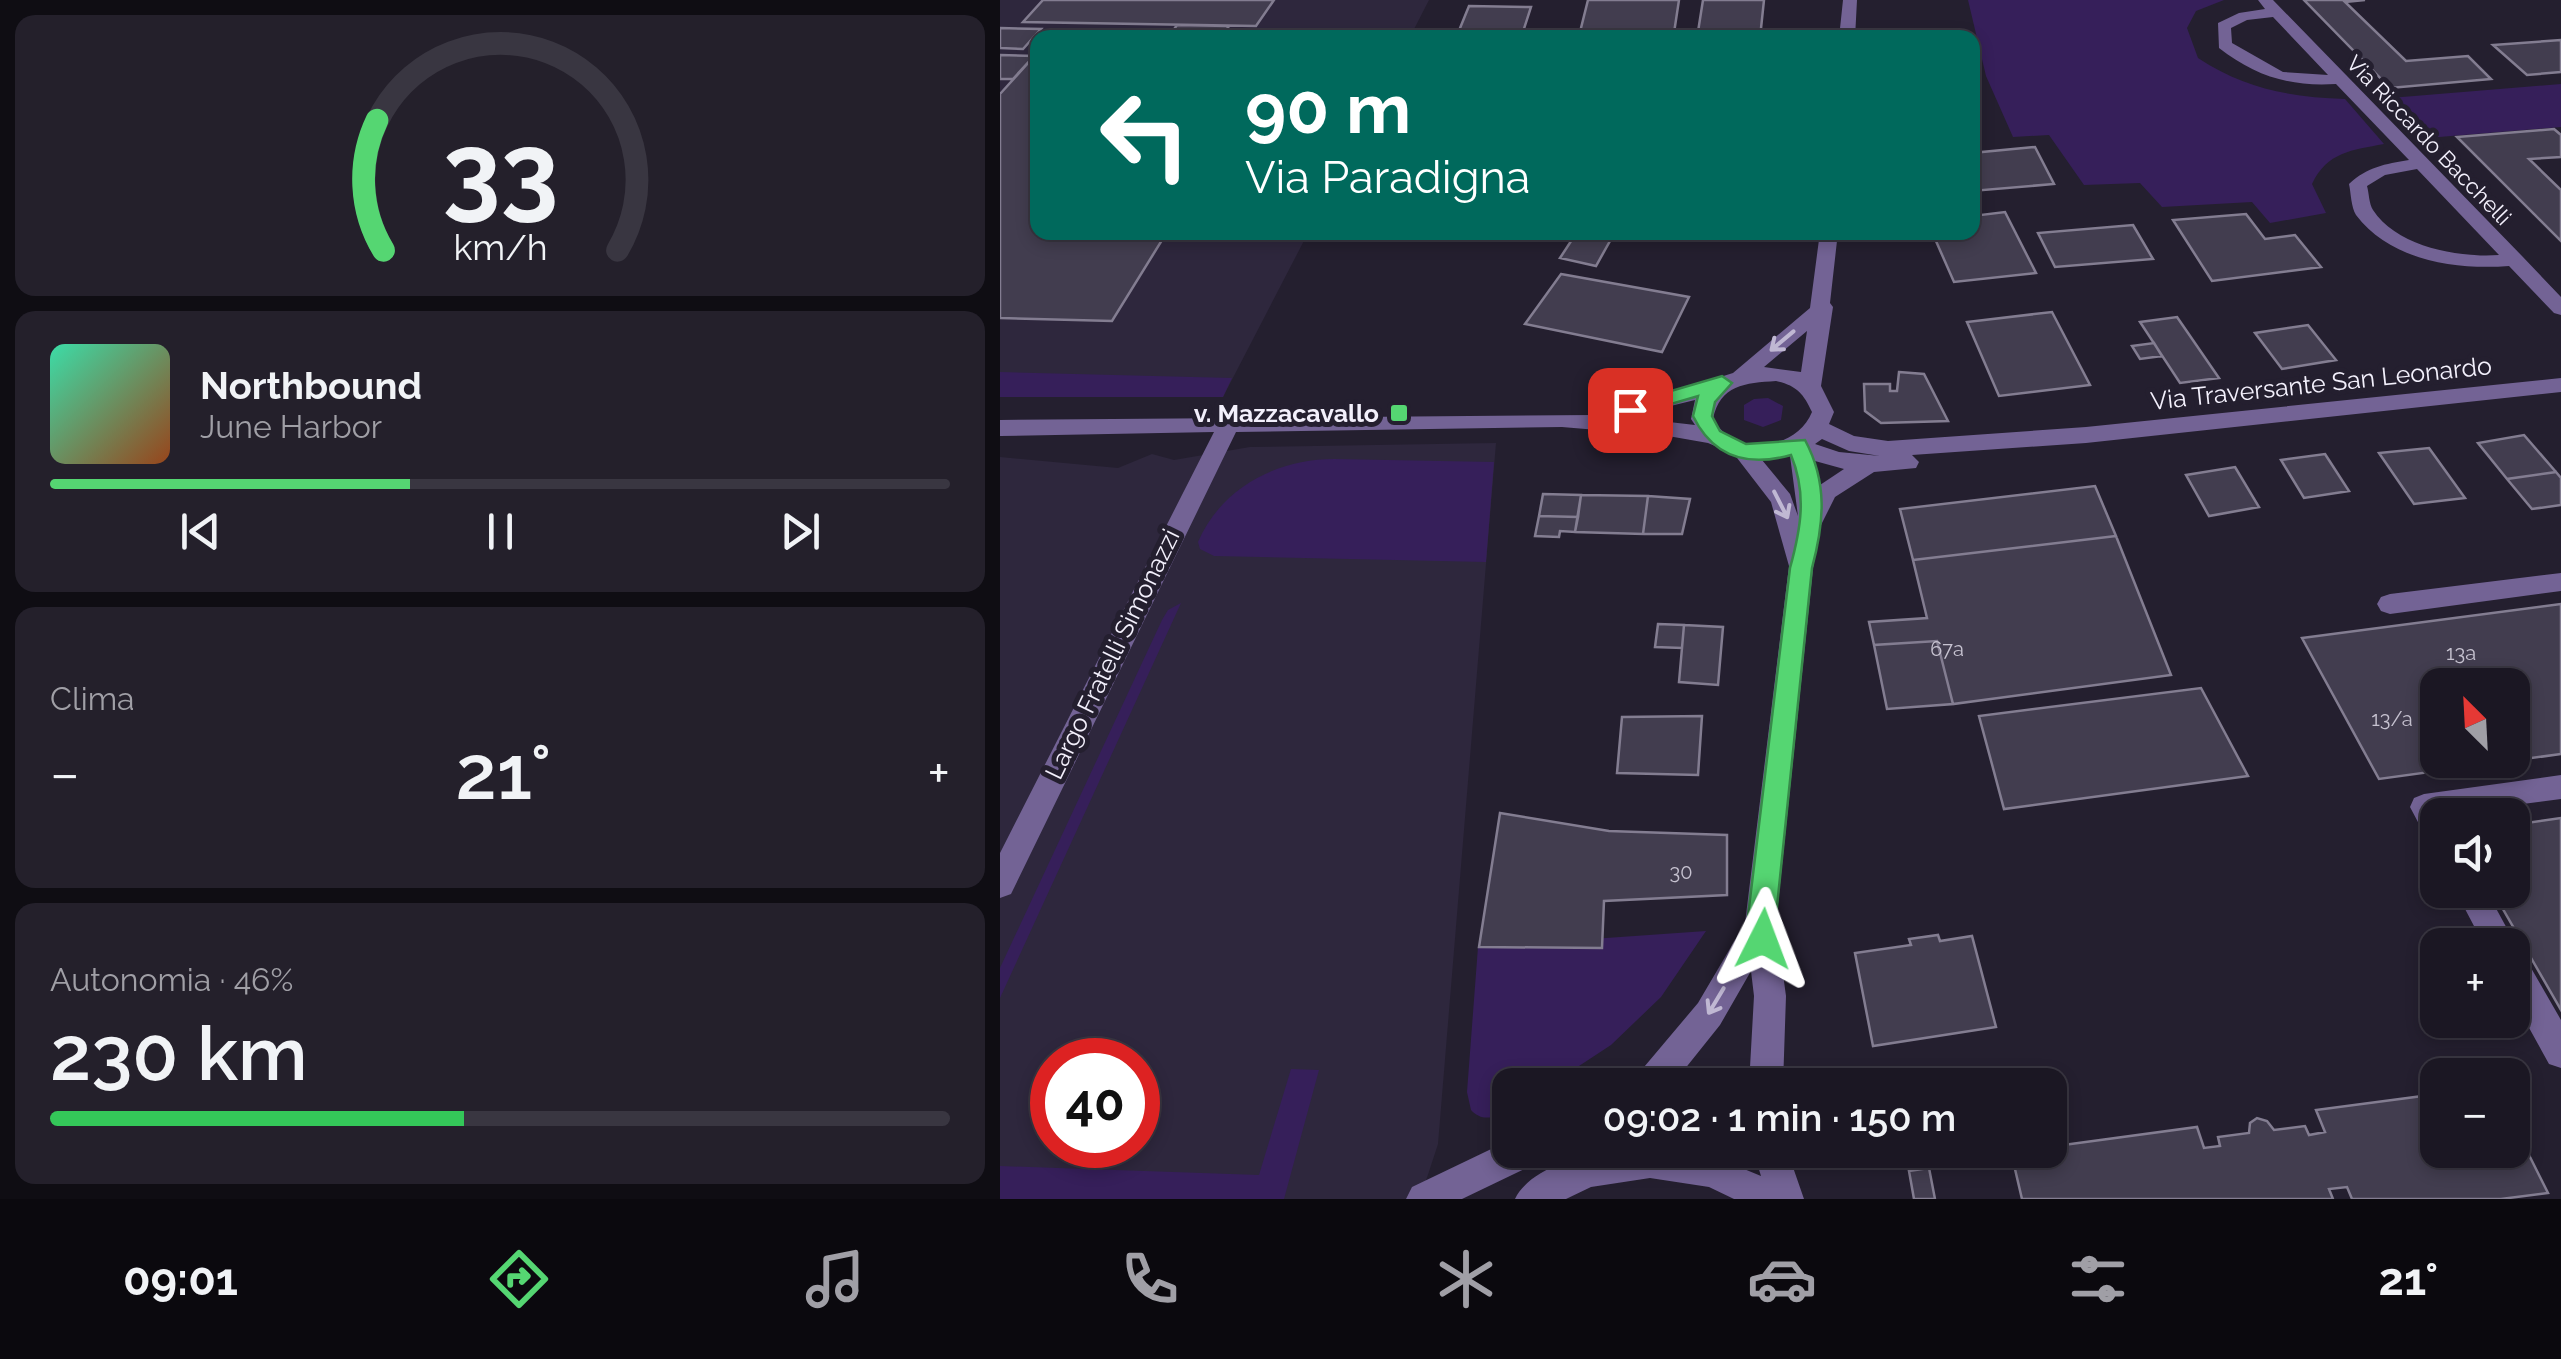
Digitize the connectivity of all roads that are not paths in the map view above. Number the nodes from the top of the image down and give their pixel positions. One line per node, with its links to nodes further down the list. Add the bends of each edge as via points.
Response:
1 (1850, 0): 3 (street)
2 (2270, 6): 4 (street, Via Riccardo Bacchelli); 4 (street, via 2223,26 2224,45 2253,68 2283,78)
3 (1848, 30)
4 (2339, 79): 5 (street, Via Riccardo Bacchelli)
5 (2419, 164): 7 (street, Via Riccardo Bacchelli); 7 (street, via 2380,170 2358,184 2362,211 2400,244 2438,257)
6 (1829, 240): 8 (street)
7 (2514, 260): 9 (street, Via Riccardo Bacchelli)
8 (1823, 306): 10 (street, one-way to 10); 12 (street)
9 (2561, 310)
10 (1732, 379): 12 (street, via 1764,372); 13 (street, via 1666,402); 17 (street, via 1706,400 1702,416)
11 (2561, 385): 18 (street, Via Traversante San Leonardo)
12 (1810, 388): 16 (street, via 1823,412)
13 (1562, 420): 14 (street); 17 (street)
14 (1228, 426): 15 (street); 28 (street, Largo Fratelli Simonazzi)
15 (1000, 428)
16 (1818, 428): 18 (street, Via Traversante San Leonardo, via 1849,443 1888,449); 19 (street)
17 (1712, 436): 20 (street)
18 (2086, 436): 21 (street, Via Traversante San Leonardo)
19 (1798, 446): 20 (street); 21 (street, Via Traversante San Leonardo, via 1827,460); 22 (street, via 1810,476)
20 (1743, 451): 23 (street, one-way to 23, via 1782,500)
21 (1867, 465): 22 (street, via 1826,492)
22 (1813, 522): 23 (street)
23 (1801, 568): 29 (street)
24 (2561, 582): 25 (street)
25 (2390, 604)
26 (2561, 787): 27 (street)
27 (2486, 798)
28 (1000, 884)
29 (1762, 916): 32 (street, one-way to 32, via 1751,948); 35 (street, via 1770,996)
30 (2530, 998): 31 (street)
31 (2561, 1052)
32 (1680, 1053): 33 (street); 34 (street)
33 (1660, 1068)
34 (1666, 1068)
35 (1767, 1068)
36 (1492, 1167): 39 (street)
37 (1566, 1168): 40 (street)
38 (1776, 1168): 42 (street)
39 (1424, 1199)
40 (1532, 1199): 41 (street, via 1582,1172 1647,1158 1712,1169)
41 (1767, 1199)
42 (1786, 1199)

